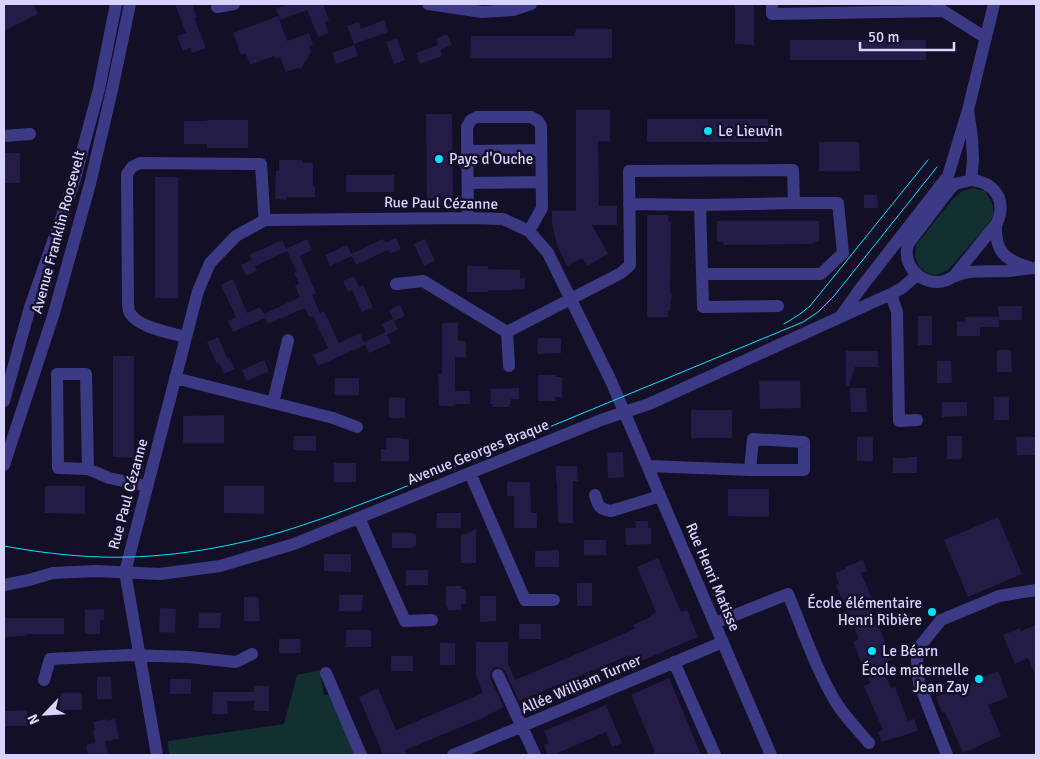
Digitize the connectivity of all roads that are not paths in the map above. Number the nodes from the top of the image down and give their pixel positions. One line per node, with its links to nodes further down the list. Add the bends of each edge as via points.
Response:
1 (116, 4): 43 (street, Avenue Franklin Roosevelt, via 74,182 30,307)
2 (130, 4): 48 (street, Avenue Franklin Roosevelt, via 112,90 54,313)
3 (234, 4): 9 (street)
4 (428, 4): 5 (street, via 482,12 513,10)
5 (531, 4)
6 (772, 4): 10 (street, via 772,14)
7 (931, 4): 10 (street)
8 (994, 4): 11 (street)
9 (217, 7)
10 (943, 11): 11 (street)
11 (986, 38): 12 (street)
12 (968, 110): 17 (street, via 973,152); 20 (street)
13 (30, 134): 14 (street)
14 (4, 136)
15 (541, 150): 16 (street); 16 (street, via 541,126 531,116 477,117 471,120 467,127); 18 (street)
16 (468, 151): 19 (street)
17 (971, 180): 20 (street); 26 (street, via 983,182 995,191 1000,206)
18 (541, 182): 19 (street); 27 (street, via 542,208)
19 (468, 183): 24 (street)
20 (943, 191): 28 (street)
21 (794, 203): 22 (street, via 793,170 783,170 629,171); 23 (street); 30 (street, via 838,203 843,253 821,274)
22 (629, 204): 23 (street); 35 (street, via 630,265 621,273)
23 (700, 205): 30 (street)
24 (468, 218): 25 (street, Rue Paul Cézanne); 27 (street, Rue Paul Cézanne, via 503,219)
25 (265, 220): 39 (street, Rue Paul Cézanne, via 236,236 210,263 198,291); 39 (street, via 262,164 140,163 127,174 129,312 145,325)
26 (996, 226): 29 (street, via 996,239 1008,259); 32 (street)
27 (529, 230): 35 (street, Rue Paul Cézanne, via 548,253)
28 (908, 236): 31 (street, via 908,260); 37 (street, via 860,289)
29 (1034, 268): 32 (street, via 968,272)
30 (702, 274): 36 (street, via 702,307)
31 (917, 275): 32 (street, via 930,282); 34 (street, Avenue Georges Braque)
32 (954, 276)
33 (396, 284): 38 (street, via 423,282)
34 (892, 294): 37 (street, Avenue Georges Braque); 46 (street, via 897,312 899,421)
35 (570, 298): 38 (street); 45 (street, Rue Paul Cézanne)
36 (778, 306)
37 (841, 316): 45 (street, Avenue Georges Braque, via 649,404)
38 (507, 332): 41 (street)
39 (186, 337): 42 (street, Rue Paul Cézanne)
40 (288, 340): 44 (street)
41 (509, 366)
42 (175, 378): 44 (street); 53 (street, Rue Paul Cézanne)
43 (4, 401)
44 (273, 403): 47 (street)
45 (624, 412): 49 (street, Rue Henri Matisse); 52 (street, Avenue Georges Braque)
46 (917, 420)
47 (357, 427)
48 (4, 465)
49 (648, 466): 51 (street); 55 (street, Rue Henri Matisse)
50 (88, 469): 50 (street, via 86,374 57,374 58,468); 53 (street, via 109,478)
51 (750, 470): 51 (street, via 804,470 804,442 753,439)
52 (470, 473): 56 (street, Avenue Georges Braque); 62 (street, via 525,600)
53 (147, 486): 57 (street, Rue Paul Cézanne)
54 (595, 495): 55 (street, via 602,510 611,511)
55 (660, 496): 64 (street, Rue Henri Matisse)
56 (359, 518): 57 (street, Avenue Georges Braque, via 294,544 220,566 160,574); 63 (street, via 405,622)
57 (125, 572): 59 (street, Avenue Georges Braque, via 53,573); 67 (street)
58 (4, 578): 59 (street, Avenue Georges Braque)
59 (28, 580): 60 (street, Avenue Georges Braque)
60 (4, 585)
61 (1036, 590): 80 (street, via 999,596 941,620 920,646 917,660 919,683)
62 (554, 600)
63 (432, 620)
64 (715, 623): 65 (street, Rue Henri Matisse); 73 (street, via 788,594 828,688)
65 (723, 642): 68 (street, Allée William Turner); 79 (street, Rue Henri Matisse)
66 (252, 654): 67 (street, via 236,662)
67 (140, 655): 71 (street, via 50,659); 74 (street)
68 (674, 662): 72 (street, Allée William Turner); 78 (street)
69 (326, 673): 75 (street)
70 (498, 675): 72 (street)
71 (44, 680)
72 (522, 727): 76 (street, Allée William Turner); 77 (street)
73 (869, 743)
74 (157, 755)
75 (361, 755)
76 (453, 755)
77 (536, 755)
78 (715, 755)
79 (771, 755)
80 (948, 755)

